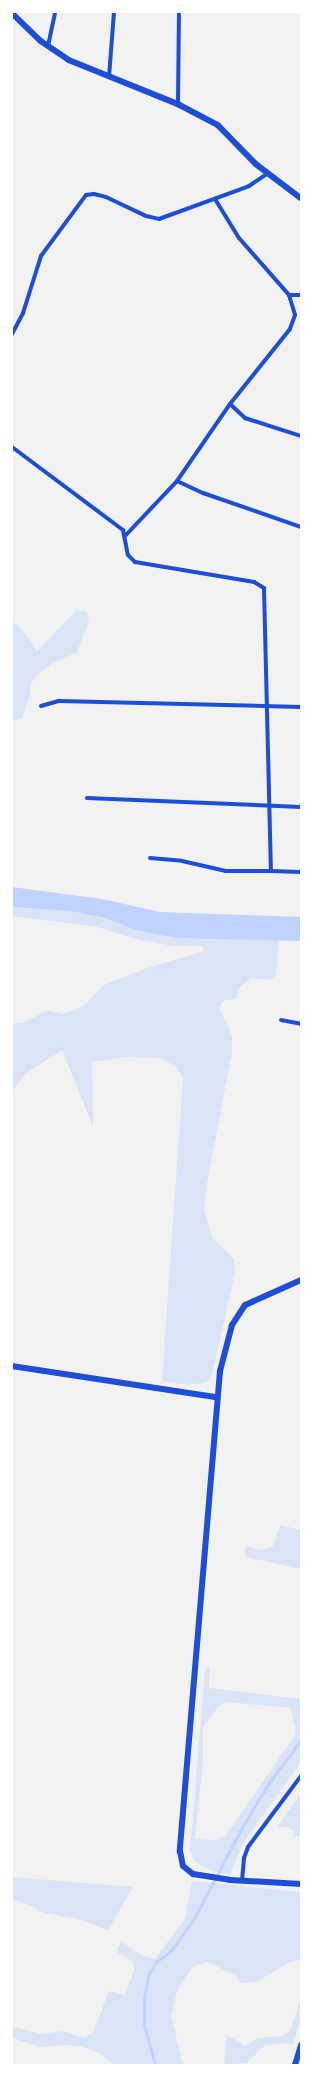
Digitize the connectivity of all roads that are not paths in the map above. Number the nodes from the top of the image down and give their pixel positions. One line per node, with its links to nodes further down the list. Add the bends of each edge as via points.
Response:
1 (55, 12): 5 (street)
2 (114, 12): 6 (street)
3 (179, 12): 7 (street)
4 (12, 13): 5 (street)
5 (48, 46): 6 (street, via 69,60)
6 (109, 77): 7 (street)
7 (178, 104): 8 (street, via 218,125)
8 (268, 173): 9 (street); 10 (street, via 249,186)
9 (301, 198)
10 (215, 199): 11 (street, via 239,238); 13 (street, via 159,219 146,216 106,197 86,195 41,256 21,320)
11 (289, 295): 12 (street); 14 (street, via 295,315 290,329)
12 (301, 295)
13 (12, 334)
14 (230, 404): 15 (street, via 245,418); 17 (street)
15 (301, 436)
16 (12, 447): 19 (street, via 120,528)
17 (177, 481): 18 (street, via 203,493); 19 (street)
18 (301, 527)
19 (125, 536): 21 (street, via 128,555 135,562 263,586)
20 (40, 706): 21 (street, via 59,702)
21 (266, 706): 22 (street); 24 (street)
22 (301, 707)
23 (86, 798): 24 (street)
24 (269, 807): 25 (street); 27 (street)
25 (301, 808)
26 (150, 858): 27 (street, via 182,861 231,872)
27 (271, 872): 28 (street)
28 (301, 872)
29 (281, 1020): 30 (street)
30 (301, 1024)
31 (301, 1280): 33 (main road, via 251,1300 238,1313 225,1350)
32 (12, 1366): 33 (street)
33 (216, 1397): 35 (main road, via 197,1663 180,1851 183,1866 187,1871 205,1877)
34 (301, 1776): 35 (street, via 248,1847 244,1858)
35 (242, 1881): 36 (main road)
36 (301, 1884)
37 (301, 2045): 38 (main road)
38 (295, 2065)

